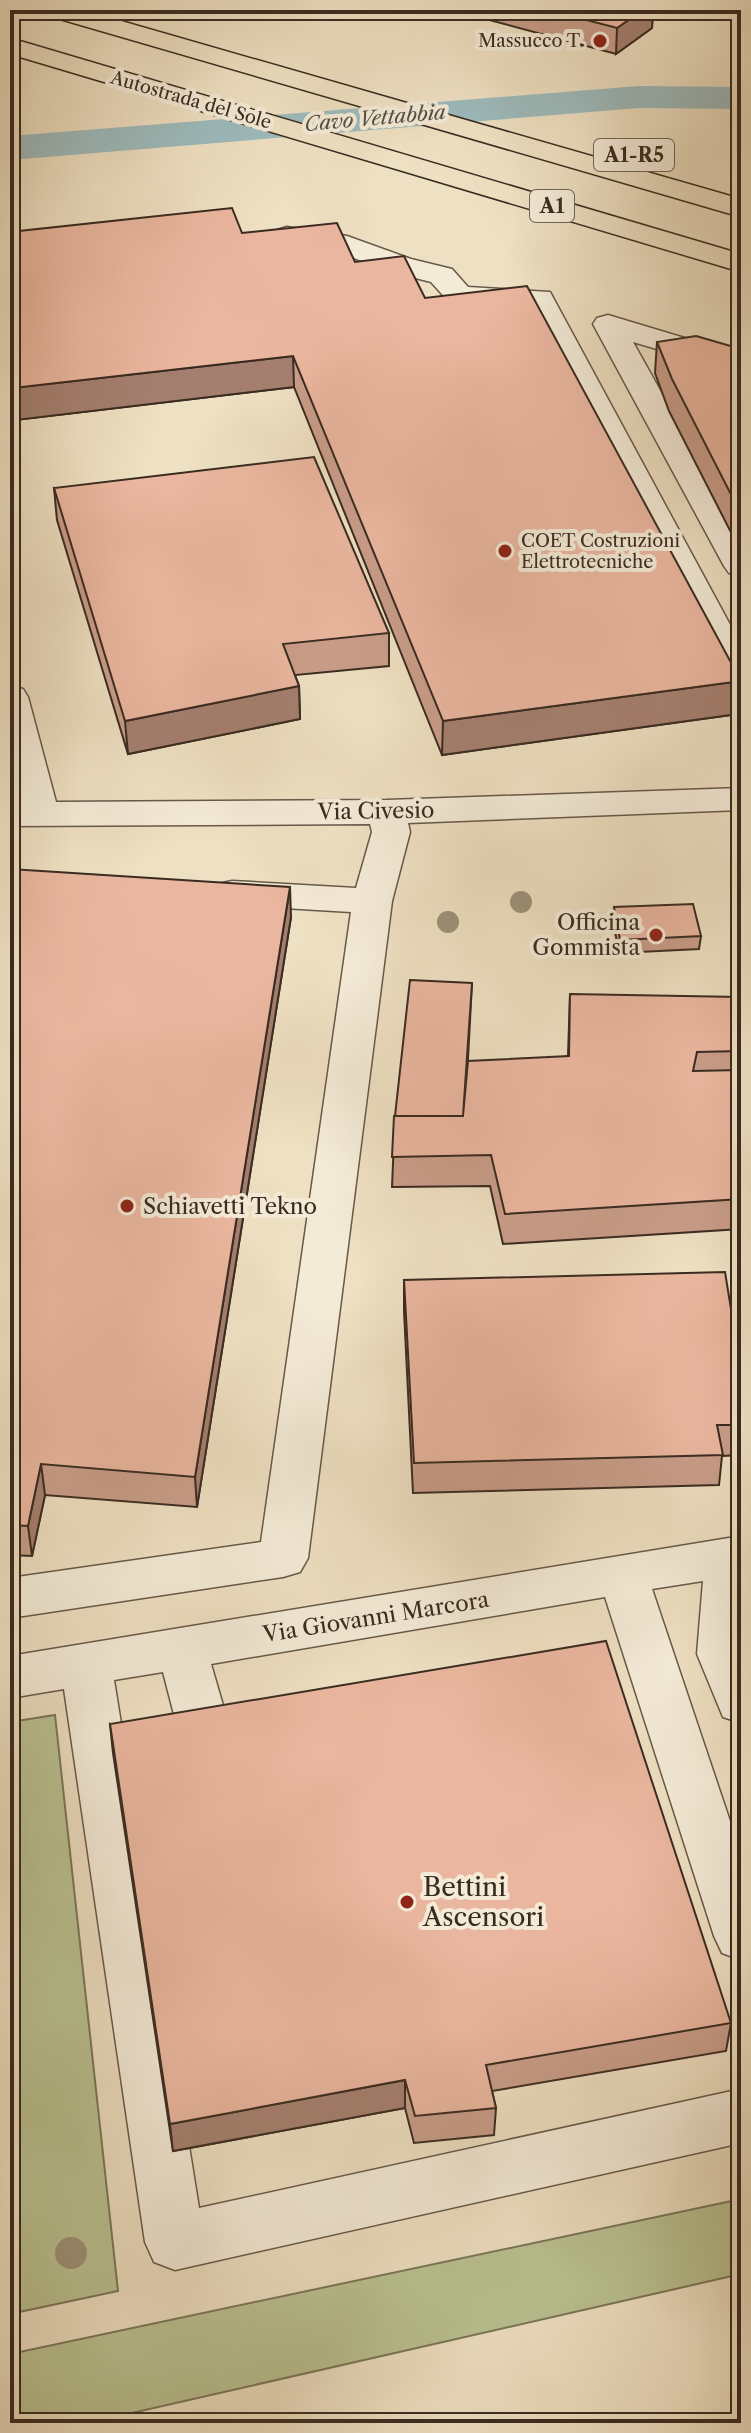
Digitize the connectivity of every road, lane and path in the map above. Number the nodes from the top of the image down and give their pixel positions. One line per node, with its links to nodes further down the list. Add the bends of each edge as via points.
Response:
1 (55, 10): 3 (highway, A1)
2 (10, 46): 7 (highway, Autostrada del Sole / A1)
3 (525, 146): 4 (highway, A1-R5, via 596,146); 5 (highway, A1)
4 (741, 184)
5 (741, 208)
6 (254, 244): 10 (street, via 284,236 337,242 441,275 460,296 539,298)
7 (741, 263)
8 (741, 365): 9 (street, via 608,324)
9 (741, 566)
10 (741, 678)
11 (10, 697): 14 (street)
12 (741, 799): 13 (street, Via Civesio)
13 (387, 812): 14 (street, Via Civesio); 16 (street, via 391,832)
14 (25, 814)
15 (202, 891): 16 (street)
16 (372, 901): 19 (street, via 283,1558)
17 (735, 1556): 18 (street, Via Giovanni Marcora); 23 (street, via 722,1654)
18 (623, 1576): 20 (street, Via Giovanni Marcora); 25 (street)
19 (10, 1598)
20 (181, 1649): 21 (street, Via Giovanni Marcora); 24 (street)
21 (86, 1665): 22 (street, Via Giovanni Marcora); 26 (street, via 175,2242)
22 (10, 1677)
23 (741, 1702)
24 (203, 1726)
25 (741, 1936)
26 (741, 2116)

